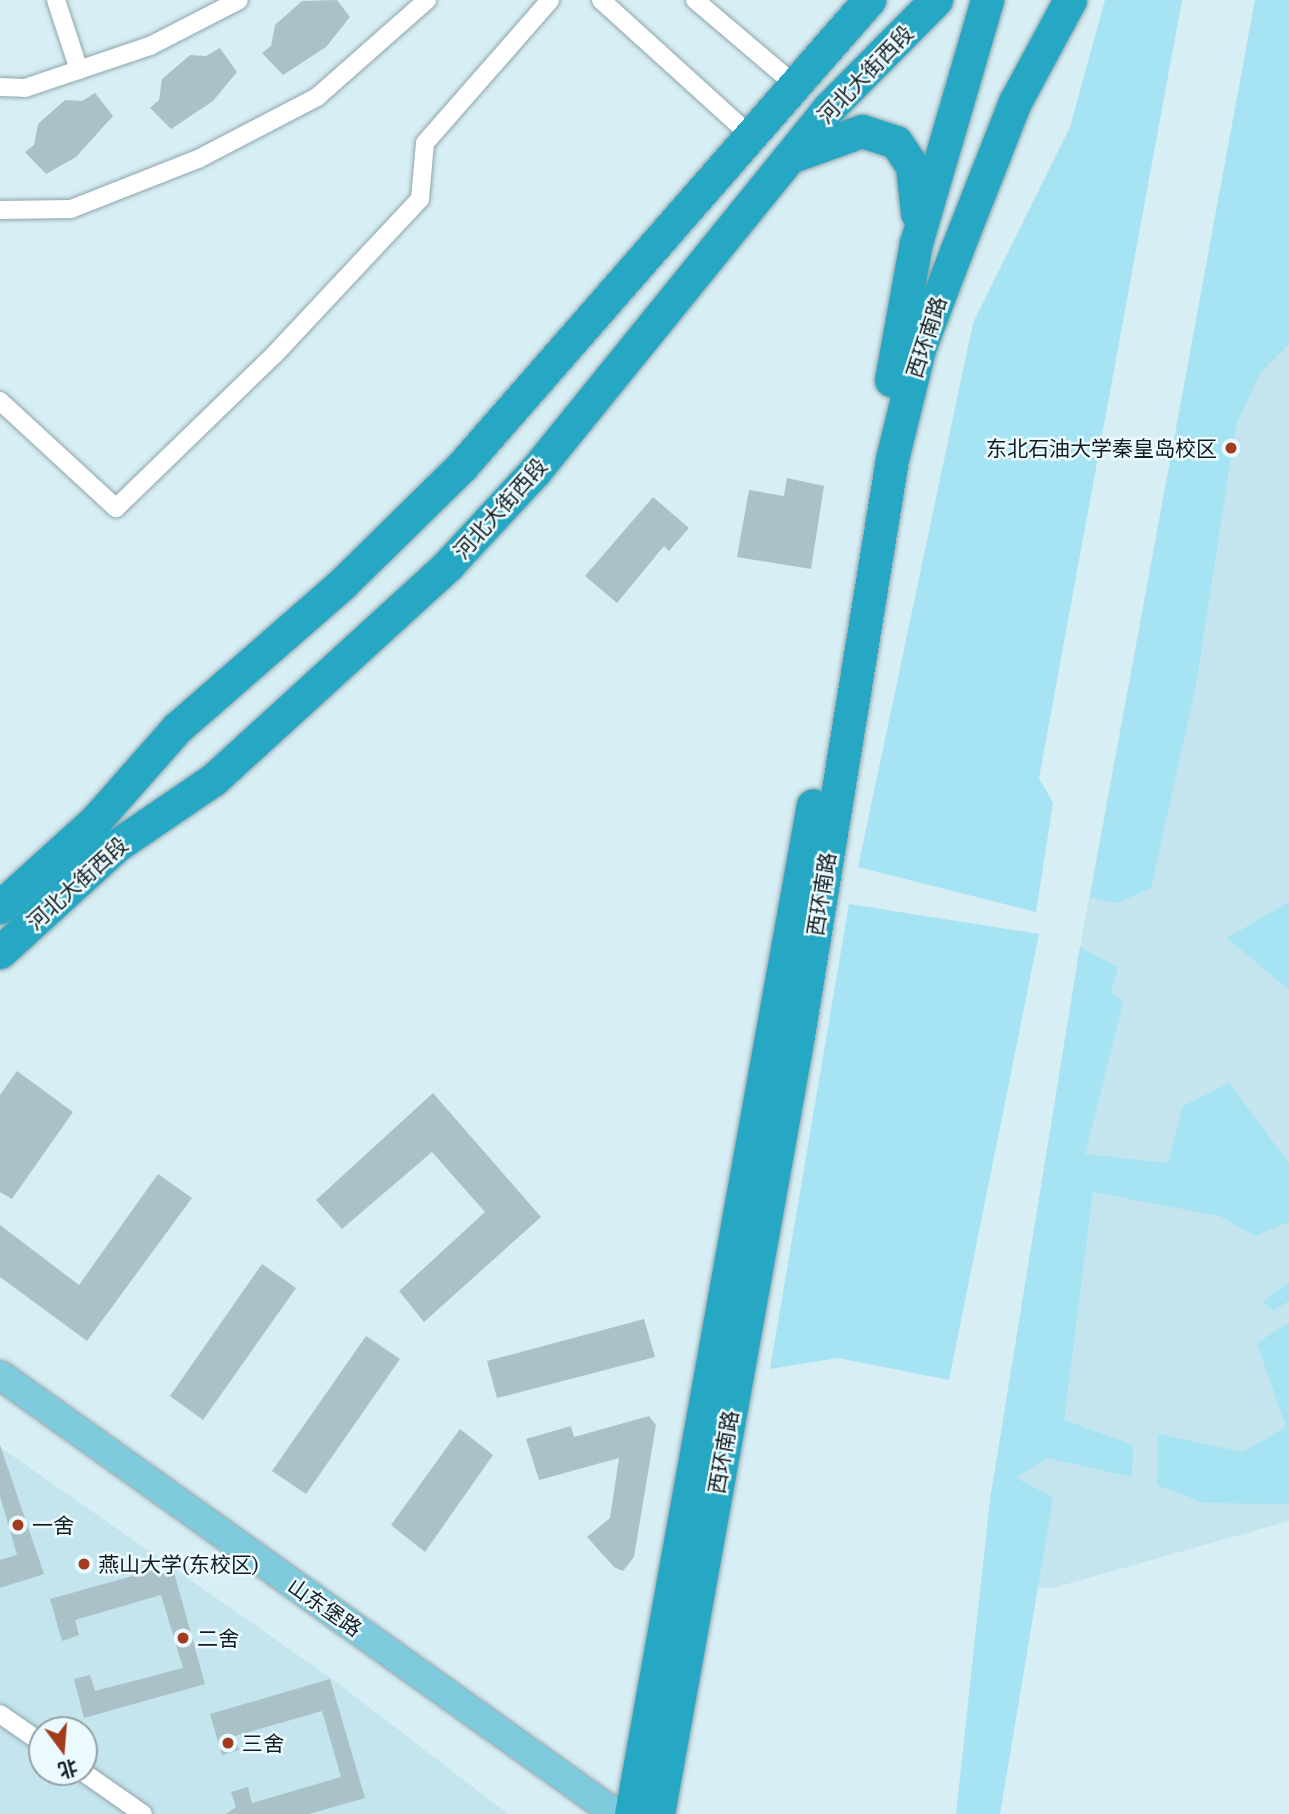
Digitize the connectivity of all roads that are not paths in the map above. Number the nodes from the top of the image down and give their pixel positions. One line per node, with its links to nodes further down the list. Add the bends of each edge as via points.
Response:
1 (57, 0): 11 (street)
2 (239, 0): 11 (street, via 150,47)
3 (428, 0): 16 (street, via 317,97 198,159 71,209)
4 (550, 0): 18 (street, via 425,143 420,199 274,355 117,508)
5 (601, 0): 14 (street)
6 (695, 0): 12 (street)
7 (869, 0): 12 (highway, 河北大街西段)
8 (936, 0): 15 (highway, 河北大街西段, via 829,108)
9 (987, 0): 17 (highway, 西环南路)
10 (1070, 0): 28 (highway, 西环南路, via 1015,102 957,249 919,349 892,459 798,1035)
11 (79, 70): 13 (street, via 25,88)
12 (793, 83): 14 (highway, 河北大街西段)
13 (0, 87)
14 (749, 134): 19 (highway, 河北大街西段, via 462,466 343,583 177,728 95,821)
15 (789, 157): 17 (highway, via 862,131 896,142 912,166 918,201); 20 (highway, 河北大街西段, via 535,471 448,565 214,779 117,845)
16 (0, 211)
17 (916, 243): 27 (highway, 西环南路)
18 (0, 401)
19 (0, 907)
20 (0, 952)
21 (0, 1375): 26 (main road, 山东堡路)
22 (0, 1714): 23 (street)
23 (28, 1733)
24 (98, 1782): 25 (street)
25 (143, 1814)
26 (616, 1814)
27 (631, 1814)
28 (658, 1814)

